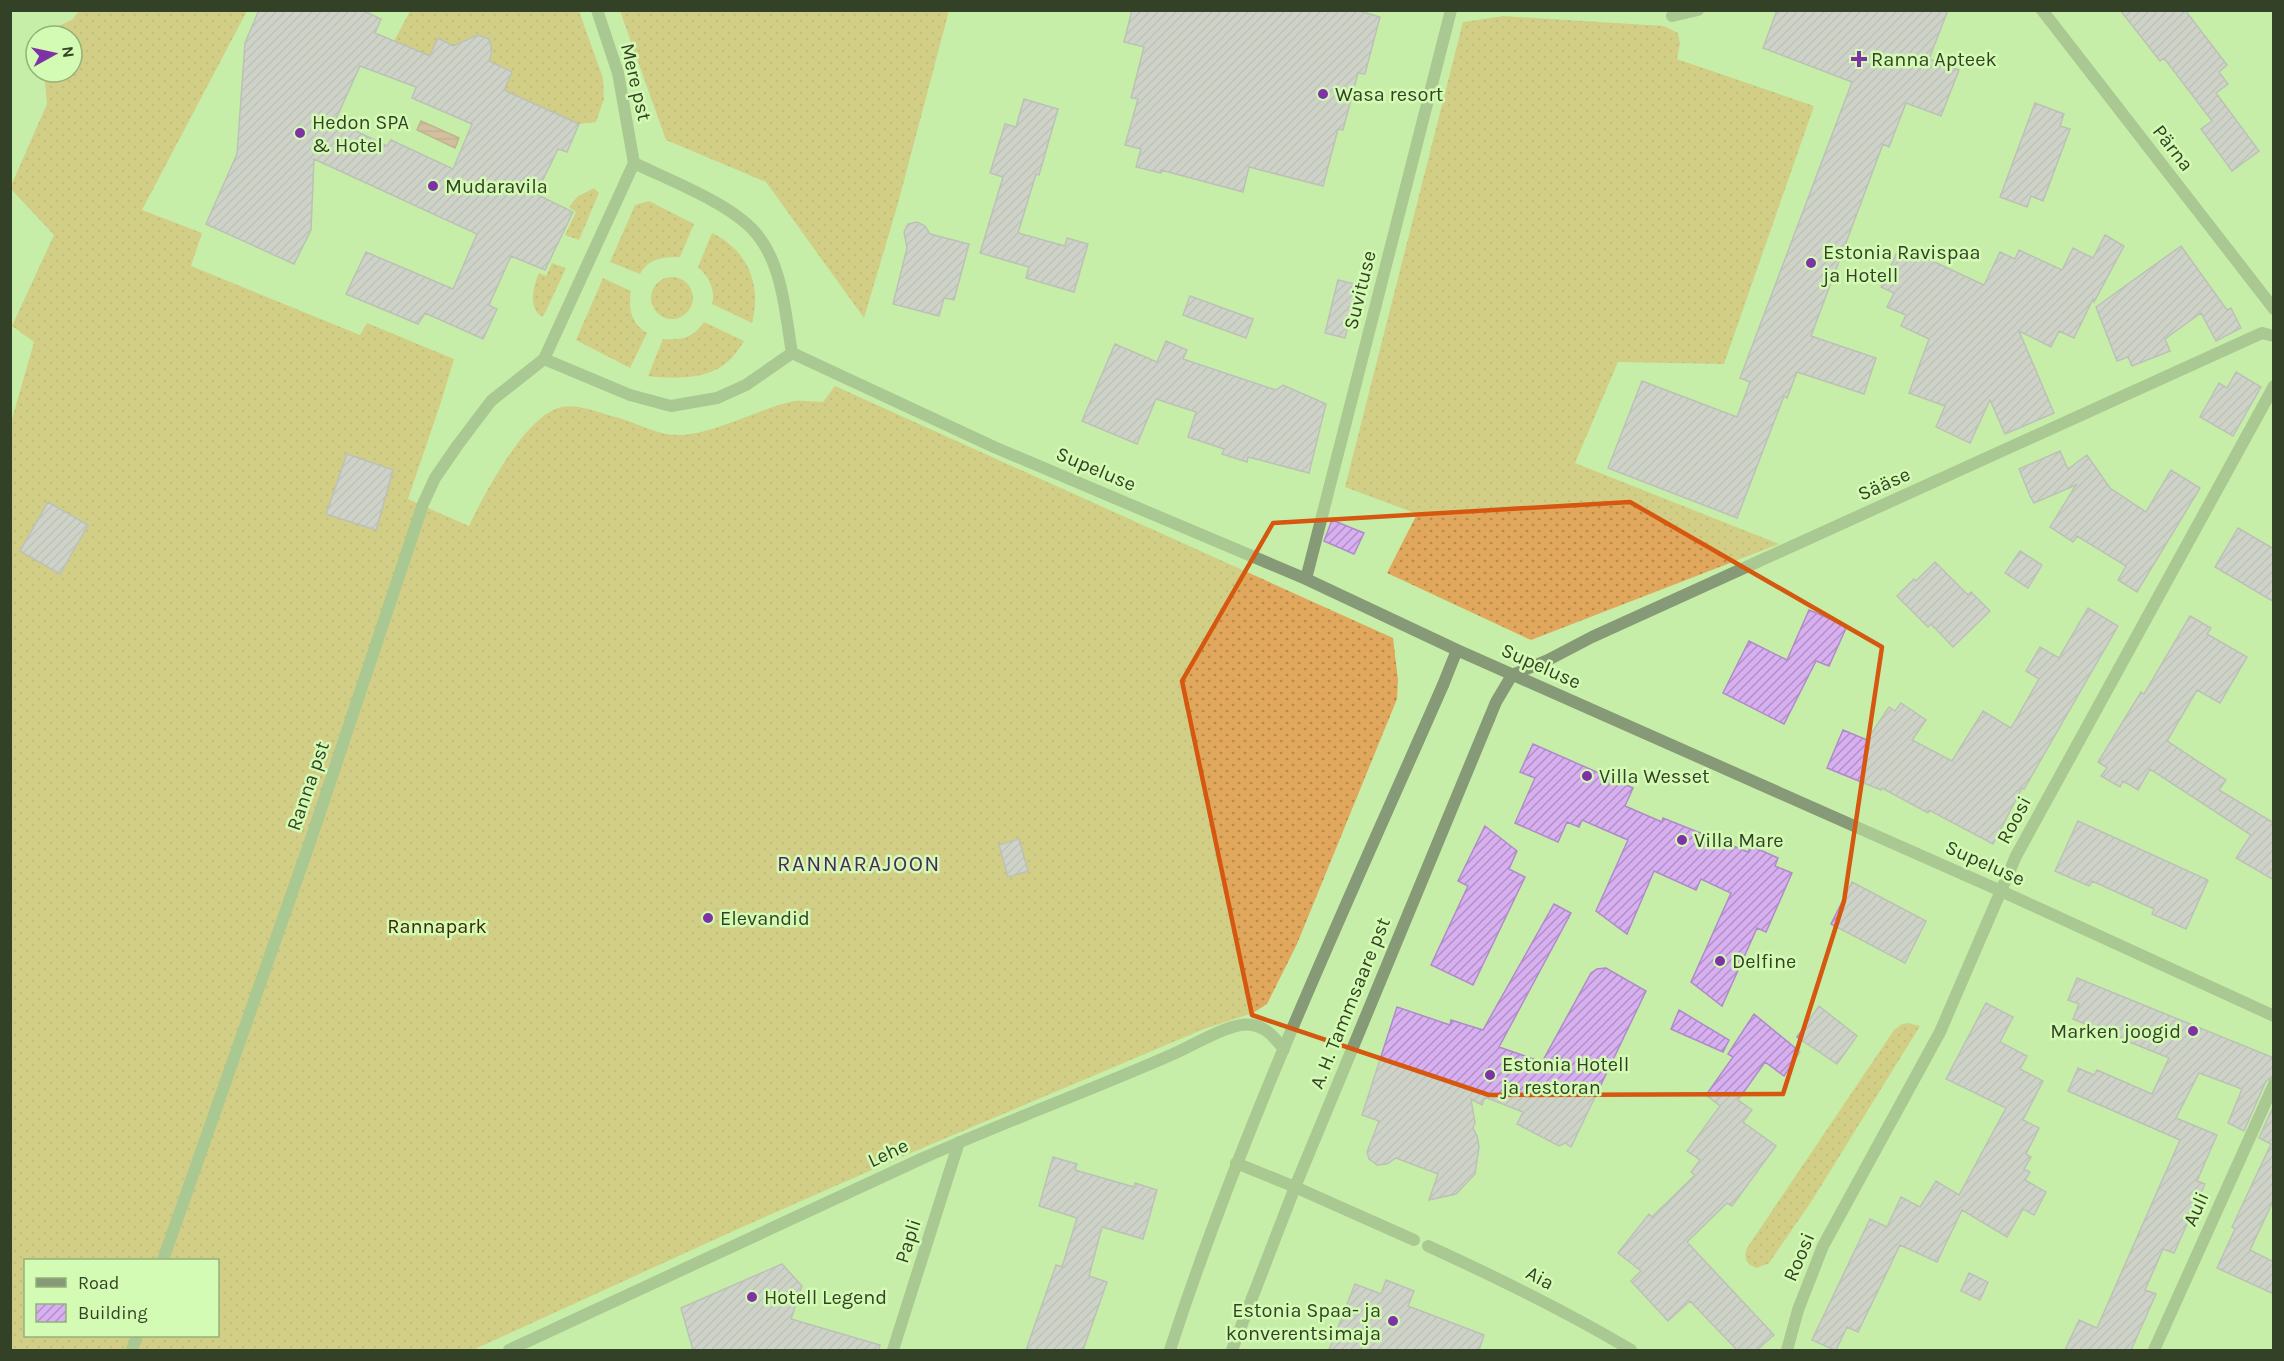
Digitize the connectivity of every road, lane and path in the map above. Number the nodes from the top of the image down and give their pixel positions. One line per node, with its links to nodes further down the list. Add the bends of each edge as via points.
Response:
1 (597, 10): 6 (street, Mere pst, via 618,73)
2 (1451, 10): 12 (street, Suvituse)
3 (1698, 10): 5 (street)
4 (2042, 10): 7 (street, Pärna)
5 (1672, 16)
6 (634, 164): 9 (street, via 717,203 754,230 774,265 782,290); 10 (street)
7 (2274, 309)
8 (2274, 336): 14 (street, Sääse, via 2262,333)
9 (792, 353): 10 (street, via 746,385 717,398 671,406 630,395); 12 (street, Supeluse, via 994,447)
10 (544, 359): 24 (street, Ranna pst, via 491,401 435,478 423,504)
11 (2274, 386): 15 (street, Roosi, via 2016,856)
12 (1306, 579): 13 (street, Supeluse)
13 (1457, 650): 14 (street, Supeluse); 17 (street, A. H. Tammsaare pst)
14 (1512, 675): 15 (street, Supeluse); 21 (street, A. H. Tammsaare pst, via 1496,702)
15 (2001, 891): 16 (street, Supeluse); 30 (street, Roosi, via 1940,1032 1823,1246)
16 (2274, 1016)
17 (1284, 1049): 19 (street, Lehe, via 1269,1031 1251,1024 1233,1027); 20 (street, A. H. Tammsaare pst)
18 (2274, 1084): 31 (street, Auli)
19 (959, 1142): 25 (street, Lehe); 26 (street, Papli)
20 (1236, 1163): 21 (street); 27 (street)
21 (1295, 1187): 22 (street); 28 (street, A. H. Tammsaare pst)
22 (1414, 1240)
23 (1428, 1246): 29 (street, Aia, via 1506,1282)
24 (163, 1259)
25 (509, 1350)
26 (893, 1350)
27 (1170, 1350)
28 (1232, 1350)
29 (1631, 1350)
30 (1787, 1350)
31 (2154, 1350)

